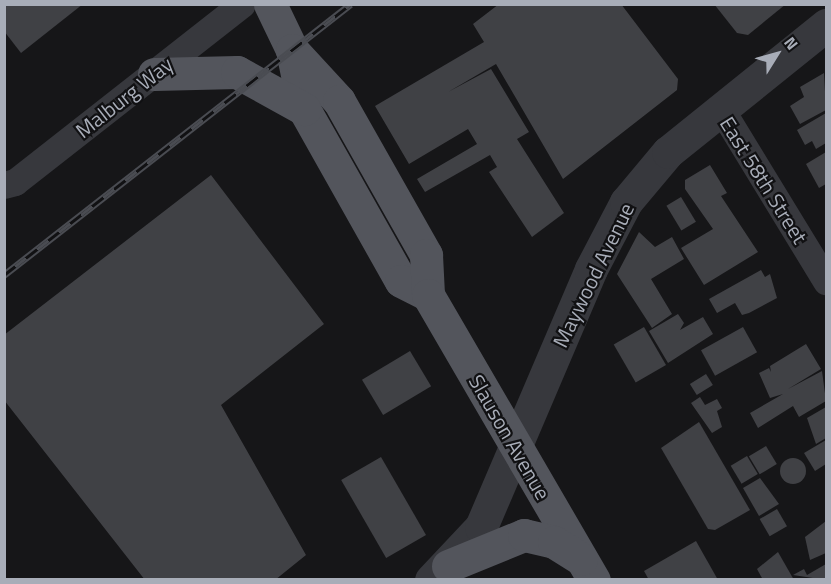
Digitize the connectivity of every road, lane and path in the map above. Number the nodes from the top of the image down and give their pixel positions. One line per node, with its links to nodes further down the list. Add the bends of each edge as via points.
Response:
1 (242, 4): 5 (street, Malburg Way)
2 (270, 4): 4 (main road, Slauson Avenue)
3 (826, 25): 7 (street, Maywood Avenue)
4 (292, 50): 6 (main road, Slauson Avenue); 10 (main road, Slauson Avenue, via 336,97 426,255)
5 (154, 74): 6 (main road, via 237,72); 8 (street, Malburg Way, via 15,182)
6 (304, 109): 10 (main road, Slauson Avenue, via 401,281)
7 (721, 109): 9 (street, East 58th Street); 11 (street, Maywood Avenue, via 668,152 626,202)
8 (4, 185)
9 (826, 281)
10 (428, 295): 11 (main road, Slauson Avenue)
11 (515, 446): 12 (main road, Slauson Avenue); 13 (street, Maywood Avenue, via 482,527)
12 (588, 569): 13 (main road, via 554,542 524,535)
13 (439, 573)

